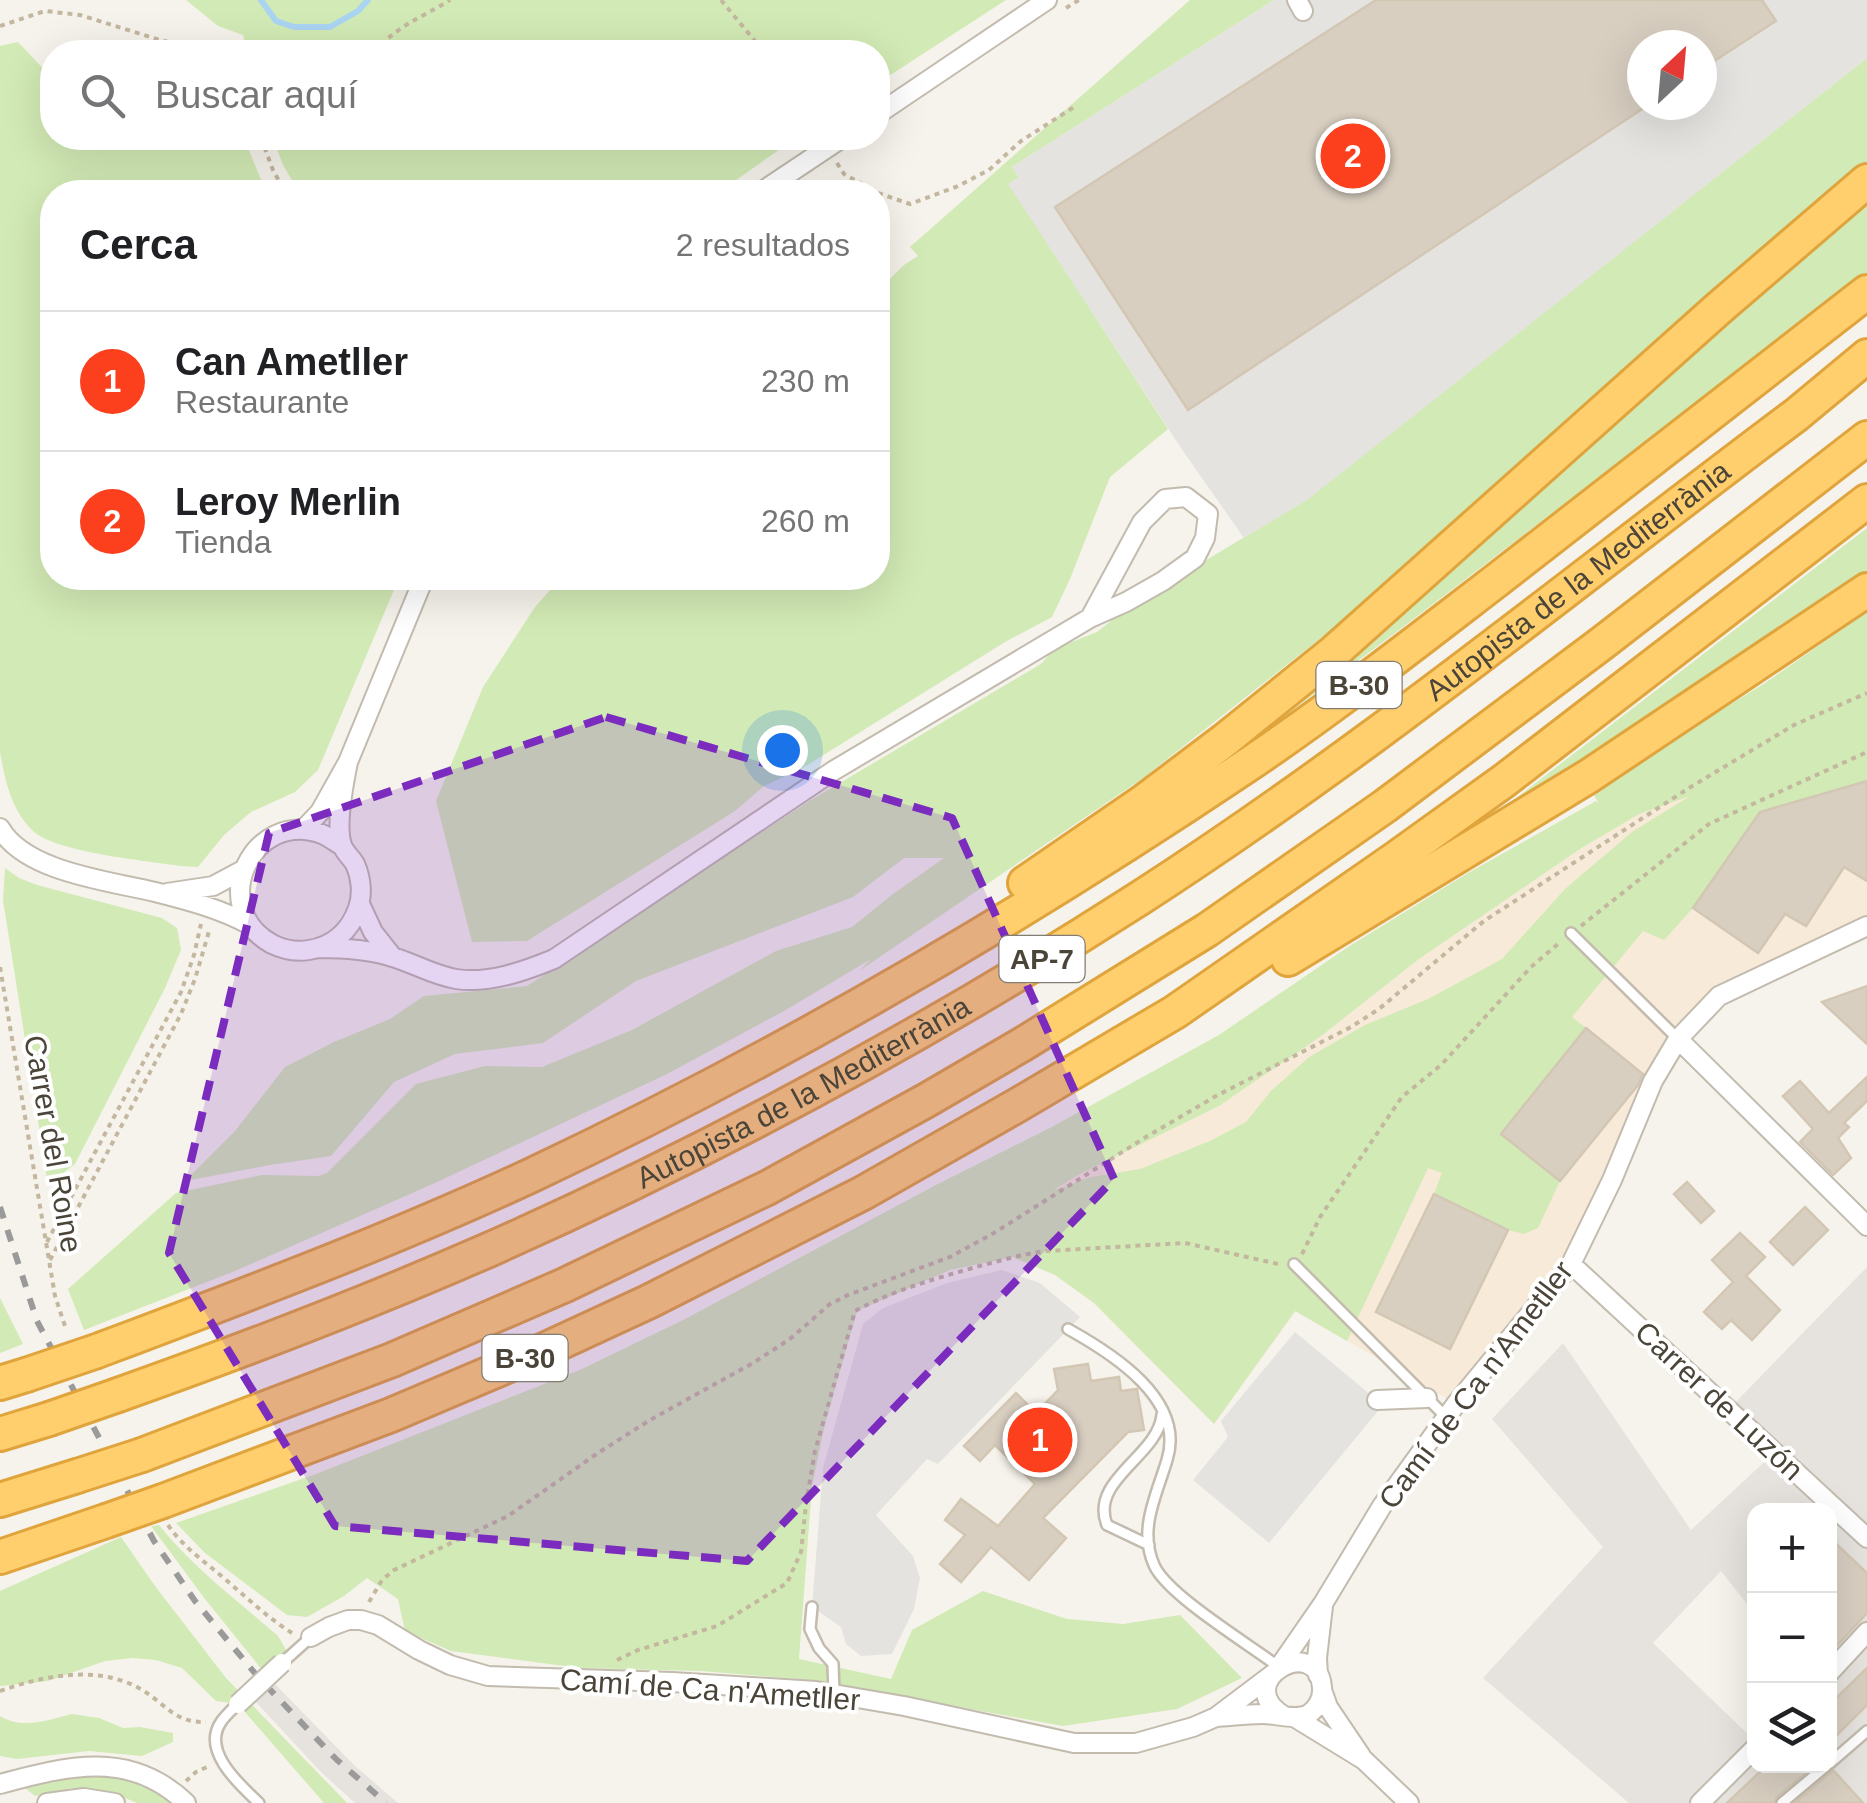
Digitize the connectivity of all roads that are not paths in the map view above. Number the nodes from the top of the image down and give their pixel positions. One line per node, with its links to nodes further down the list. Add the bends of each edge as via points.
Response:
1 (1047, 0): 2 (street)
2 (890, 106)
3 (823, 150): 4 (street)
4 (779, 180)
5 (1867, 181): 25 (highway, via 1293,685 1143,802)
6 (1867, 292): 25 (highway, B-30, via 1252,762)
7 (1867, 356): 37 (highway, Autopista de la Mediterrània / AP-7, bridge, via 1348,755 1159,885 950,1015 785,1106 491,1249 321,1320)
8 (1867, 438): 38 (highway, Autopista de la Mediterrània / AP-7, bridge, via 1385,806 1207,930 1023,1044 767,1188 565,1285 392,1360 142,1455)
9 (1867, 501): 27 (highway, B-30, via 1395,859 1175,1012)
10 (419, 590): 13 (street)
11 (1867, 590): 27 (highway, via 1433,871 1206,1008)
12 (1090, 618): 12 (street, via 1195,558 1208,514 1186,497 1165,499 1142,522); 24 (street, via 832,771 554,959 513,976 458,980)
13 (348, 762): 15 (street); 16 (street)
14 (0, 828): 18 (street, via 45,864)
15 (303, 830): 16 (street); 17 (street, via 265,841)
16 (342, 846): 19 (street, via 361,882)
17 (243, 870): 18 (street, via 213,886); 20 (street, via 239,889)
18 (162, 894): 20 (street)
19 (360, 904): 23 (street, via 338,939); 24 (street)
20 (250, 925): 23 (street, via 280,948)
21 (1867, 926): 26 (street, Camí de Ca n'Ametller, via 1719,996)
22 (1571, 933): 26 (lane)
23 (319, 948): 24 (street)
24 (392, 956)
25 (817, 1030): 32 (highway, B-30, bridge, via 469,1202 240,1297)
26 (1678, 1039): 28 (street); 30 (street, Camí de Ca n'Ametller)
27 (1016, 1106): 41 (highway, B-30, bridge, via 863,1193 630,1310 164,1511 106,1521)
28 (1867, 1226)
29 (1294, 1264): 33 (lane)
30 (1571, 1264): 36 (street, Camí de Ca n'Ametller); 39 (street, Carrer de Luzón)
31 (1068, 1329): 35 (lane, via 1136,1374)
32 (13, 1379)
33 (1427, 1398): 34 (street); 36 (lane)
34 (1376, 1400)
35 (1163, 1410): 40 (lane, via 1168,1457 1148,1518); 40 (lane, via 1155,1438 1118,1480 1102,1514 1107,1525)
36 (1446, 1417): 42 (street, Camí de Ca n'Ametller)
37 (0, 1434)
38 (0, 1500)
39 (1867, 1538)
40 (1149, 1545): 48 (lane, via 1154,1566 1170,1585)
41 (0, 1558)
42 (1324, 1602): 48 (street, Camí de Ca n'Ametller); 49 (street, Camí de Ca n'Ametller)
43 (812, 1607): 50 (lane, via 810,1629 834,1664)
44 (1867, 1632): 47 (street)
45 (312, 1637): 46 (lane); 50 (street, Camí de Ca n'Ametller, via 361,1620 488,1676)
46 (282, 1663): 51 (street, bridge)
47 (1837, 1664)
48 (1276, 1670): 49 (street, via 1304,1664); 52 (street, via 1268,1697); 53 (street, Camí de Ca n'Ametller)
49 (1320, 1682): 52 (street, via 1321,1699 1310,1713); 57 (street)
50 (834, 1694): 53 (street, Camí de Ca n'Ametller, via 1074,1743 1136,1743)
51 (238, 1704): 63 (lane, via 215,1739 222,1760)
52 (1289, 1716): 53 (street, Camí de Ca n'Ametller); 57 (street)
53 (1216, 1717)
54 (1867, 1732): 56 (lane)
55 (1747, 1756): 65 (street)
56 (1837, 1757)
57 (1364, 1760): 64 (street)
58 (1817, 1773): 66 (lane)
59 (0, 1784): 62 (street, via 54,1770 114,1768 147,1775)
60 (47, 1803): 61 (street)
61 (116, 1803)
62 (186, 1803)
63 (259, 1803)
64 (1409, 1803)
65 (1700, 1803)
66 (1782, 1803)

